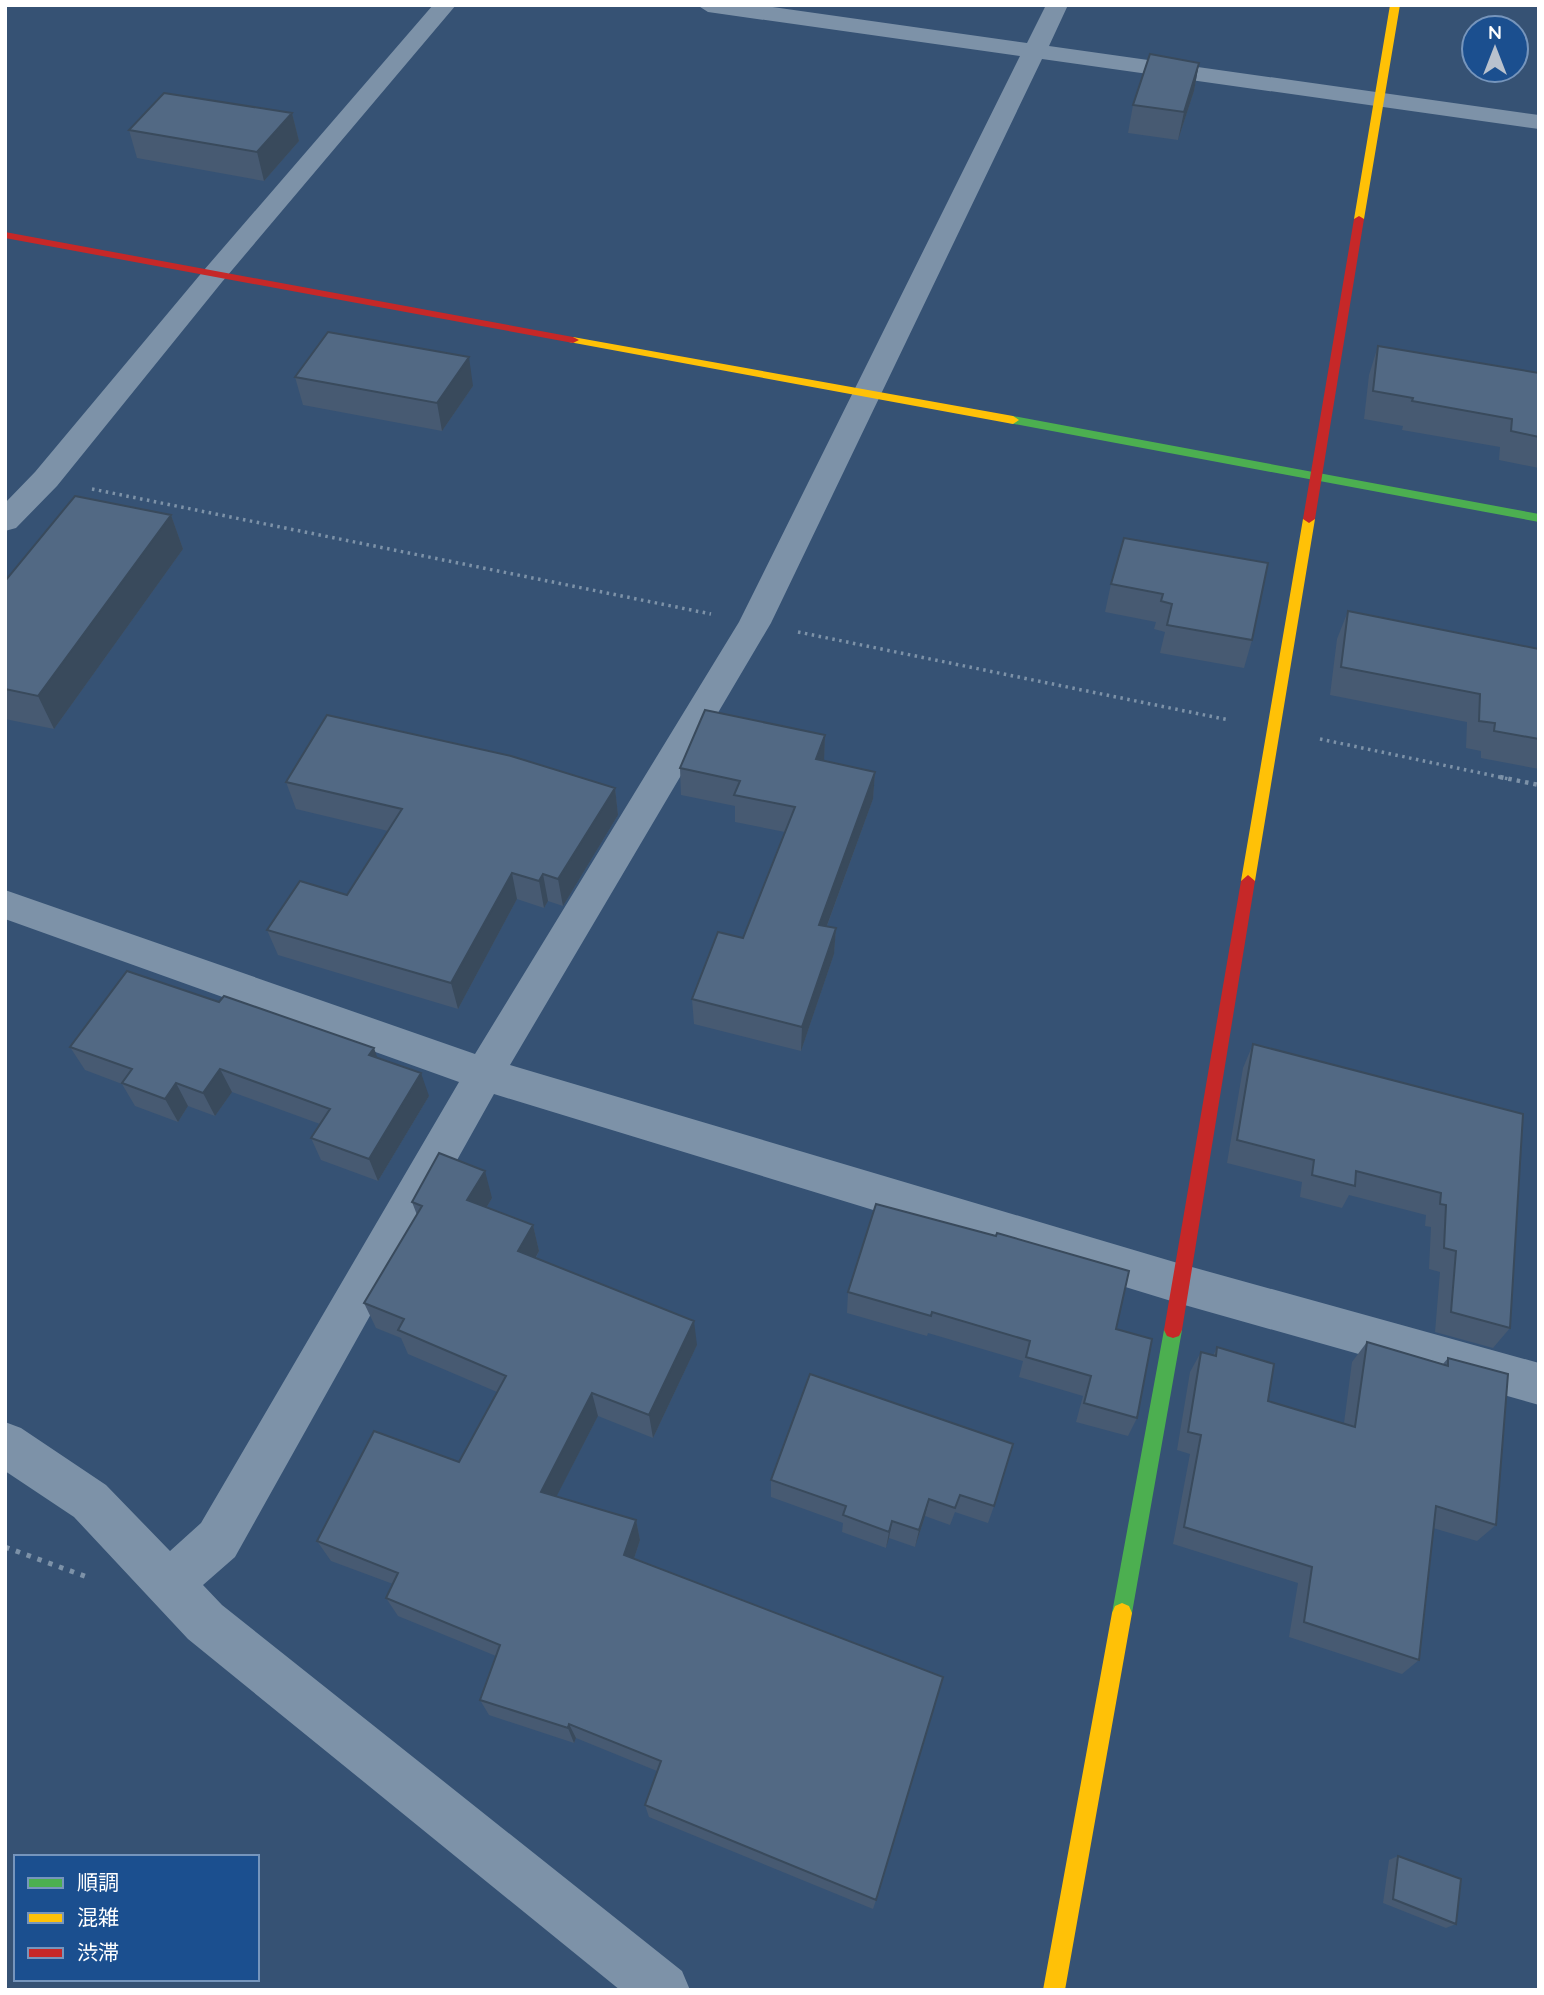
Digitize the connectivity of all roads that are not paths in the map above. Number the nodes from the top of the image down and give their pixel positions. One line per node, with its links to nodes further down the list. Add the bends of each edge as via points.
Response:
1 (445, 5): 9 (street)
2 (708, 5): 5 (street)
3 (1057, 5): 5 (street)
4 (1395, 5): 6 (street)
5 (1035, 52): 6 (street); 10 (street)
6 (1379, 100): 7 (street); 11 (street)
7 (1539, 122)
8 (5, 235): 9 (street)
9 (213, 276): 10 (street); 13 (street, via 46,479)
10 (867, 393): 11 (street); 15 (street, via 755,623)
11 (1314, 478): 12 (street); 16 (street)
12 (1539, 518)
13 (5, 522)
14 (5, 904): 15 (street)
15 (484, 1074): 16 (street); 19 (street, via 218,1540)
16 (1181, 1284): 17 (street); 21 (street)
17 (1539, 1384)
18 (5, 1444): 19 (street, via 90,1501)
19 (169, 1584): 20 (street, via 205,1622)
20 (663, 1990)
21 (1054, 1990)

